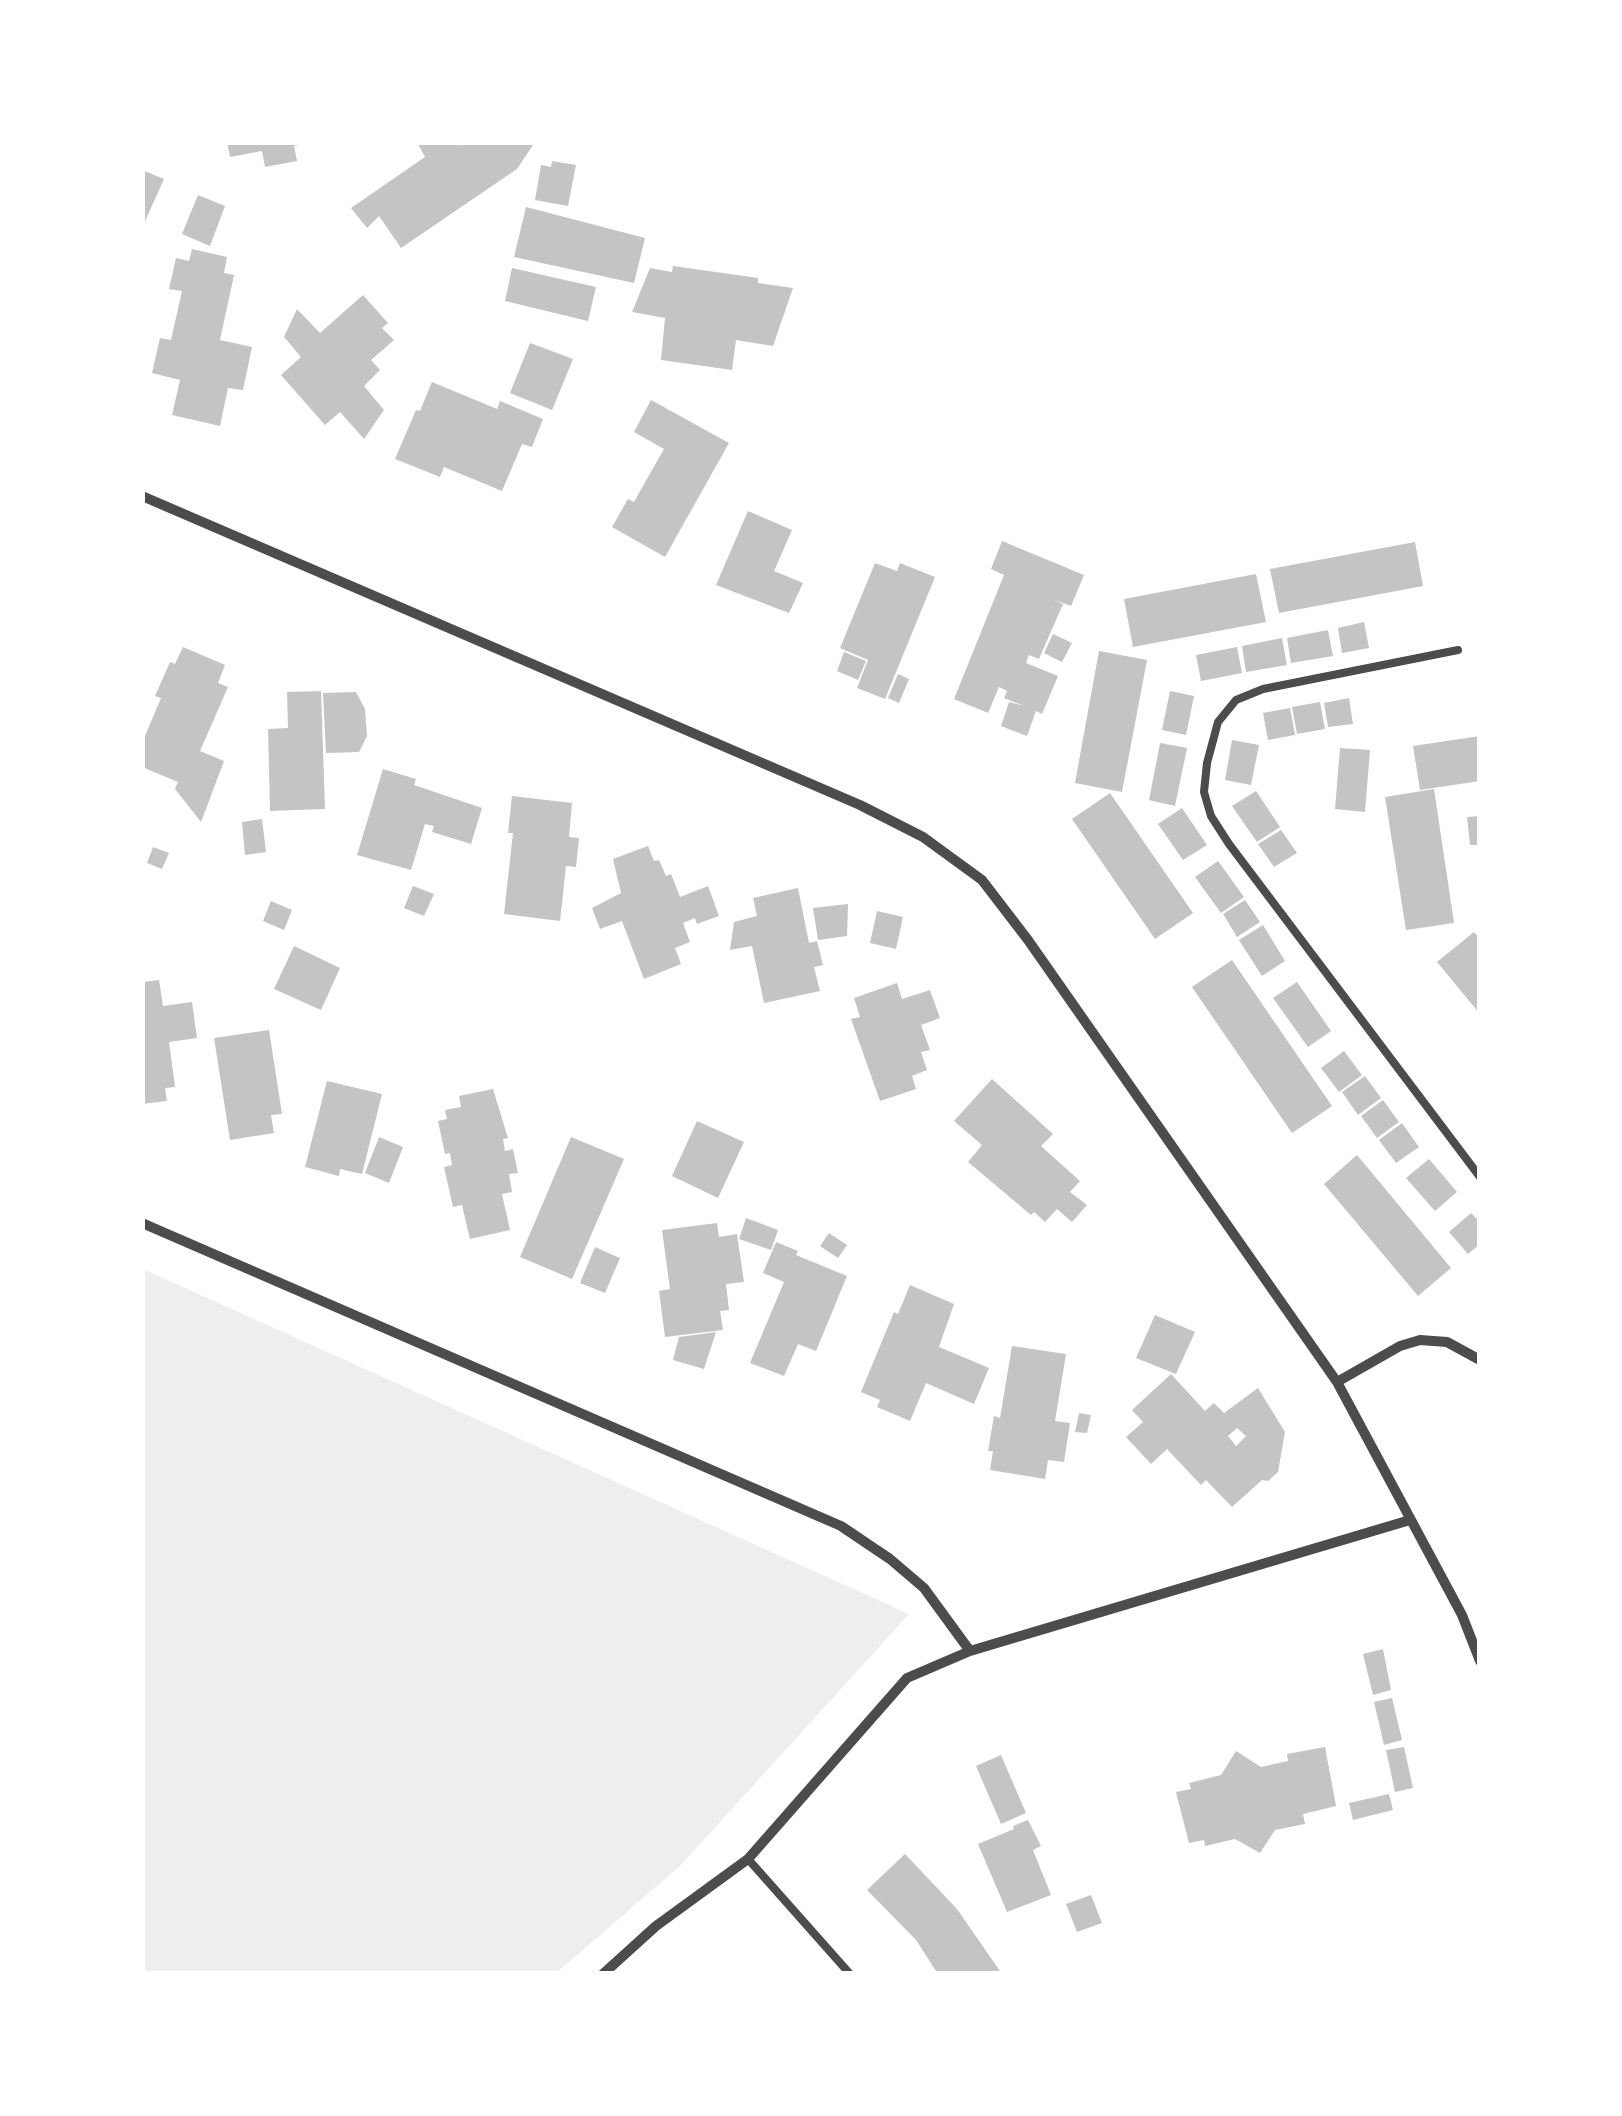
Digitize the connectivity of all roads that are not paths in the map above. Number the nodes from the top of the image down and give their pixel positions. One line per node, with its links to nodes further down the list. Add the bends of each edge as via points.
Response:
1 (142, 496): 6 (street, via 860,806 923,838 982,880)
2 (1458, 650): 3 (lane, via 1236,700 1218,722 1204,792 1229,844)
3 (1480, 1176)
4 (142, 1223): 8 (street, via 841,1526 924,1588)
5 (1480, 1360): 6 (street, via 1447,1342 1420,1340)
6 (1337, 1382): 7 (street)
7 (1410, 1520): 8 (street); 9 (street)
8 (970, 1651): 10 (street, via 907,1678)
9 (1480, 1660)
10 (748, 1859): 11 (street); 12 (lane)
11 (603, 1974)
12 (850, 1974)

